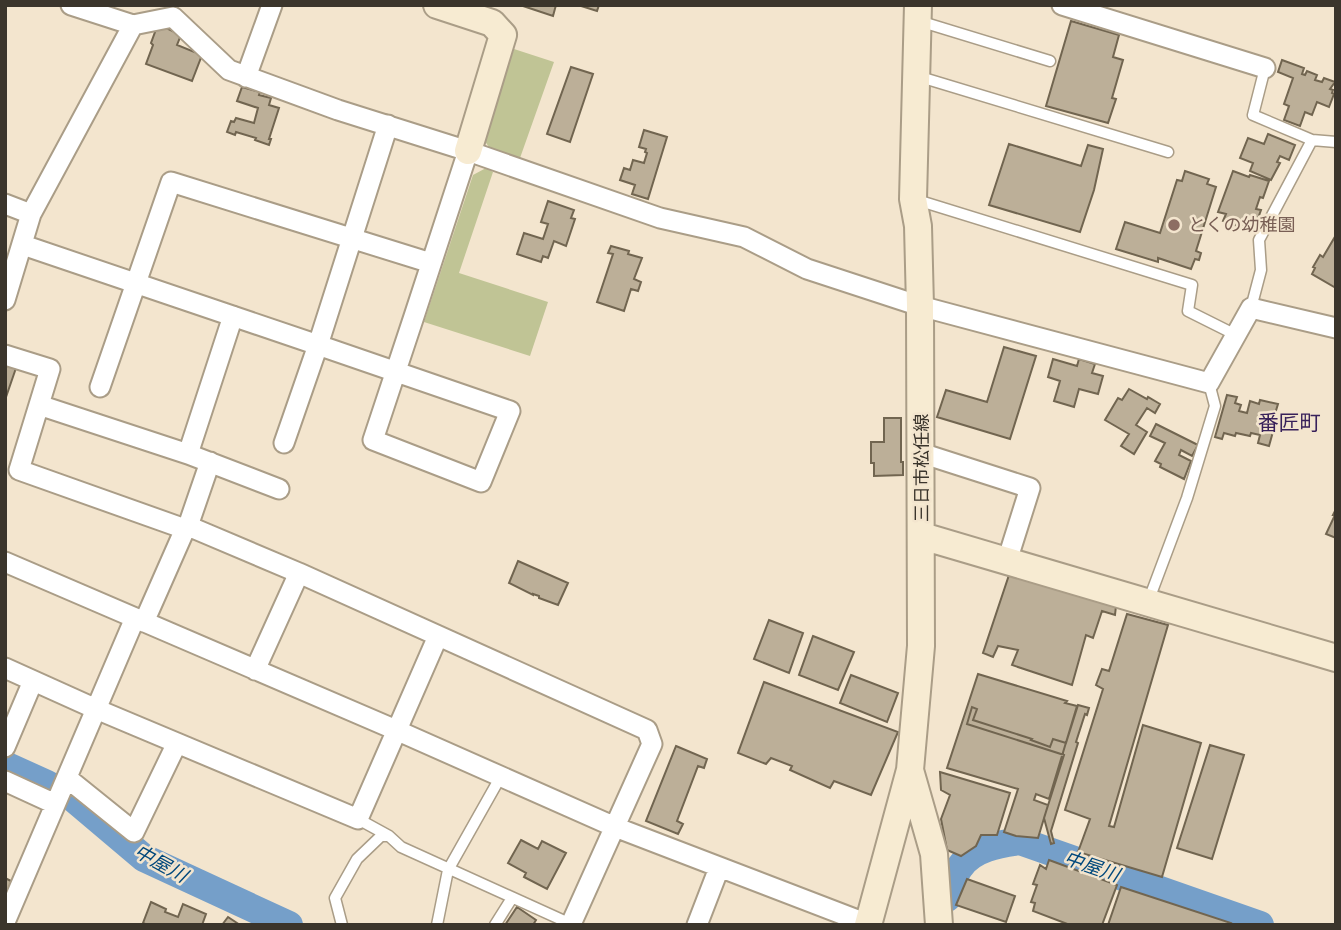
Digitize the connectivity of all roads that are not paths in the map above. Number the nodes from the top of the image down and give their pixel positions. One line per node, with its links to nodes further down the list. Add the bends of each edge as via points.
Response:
1 (71, 5): 7 (street)
2 (272, 5): 11 (street)
3 (437, 5): 15 (main road, via 492,23 503,35)
4 (1062, 5): 9 (street)
5 (175, 11): 7 (street); 11 (street, via 229,70)
6 (918, 13): 8 (lane); 10 (main road, 三日市松任線)
7 (133, 25): 19 (street)
8 (1050, 61)
9 (1265, 68): 13 (lane, via 1253,115)
10 (917, 76): 16 (lane); 17 (main road, 三日市松任線)
11 (246, 77): 12 (street)
12 (388, 125): 15 (street); 20 (street)
13 (1312, 140): 14 (lane); 26 (lane, via 1259,240 1261,270)
14 (1336, 142)
15 (468, 151): 22 (street); 25 (street, via 660,218 744,237 807,269)
16 (1168, 152)
17 (913, 199): 25 (main road, 三日市松任線); 29 (lane, via 1192,285 1188,311)
18 (5, 204): 19 (street)
19 (31, 214): 21 (street)
20 (352, 238): 22 (street); 23 (street, via 171,181); 30 (street)
21 (23, 245): 23 (street); 24 (street)
22 (431, 263): 32 (street)
23 (136, 283): 27 (street); 34 (street)
24 (5, 300)
25 (920, 306): 33 (street); 37 (main road, 三日市松任線)
26 (1251, 309): 28 (street); 29 (street)
27 (233, 316): 30 (street); 38 (street)
28 (1336, 328)
29 (1236, 335): 33 (street)
30 (318, 345): 32 (street); 36 (street)
31 (5, 355): 35 (street, via 50,369)
32 (396, 371): 32 (street, via 373,440 481,482 510,411)
33 (1209, 383): 46 (lane, via 1215,406 1187,498)
34 (100, 387)
35 (39, 405): 38 (street); 41 (street, via 19,470)
36 (284, 443)
37 (921, 453): 42 (main road, 三日市松任線); 43 (street, via 1030,488)
38 (188, 454): 39 (street)
39 (211, 462): 40 (street); 41 (street)
40 (279, 489)
41 (187, 527): 45 (street); 47 (street)
42 (922, 536): 43 (main road); 57 (main road, 三日市松任線, via 921,646)
43 (1007, 561): 46 (main road)
44 (5, 562): 47 (street)
45 (299, 573): 48 (street); 51 (street)
46 (1147, 602): 49 (main road)
47 (139, 620): 51 (street); 53 (street)
48 (438, 636): 54 (street); 62 (street, via 647,730 652,744)
49 (1336, 658)
50 (5, 668): 52 (street)
51 (254, 670): 54 (street)
52 (33, 681): 53 (street); 56 (street)
53 (96, 709): 55 (street); 60 (street)
54 (396, 730): 58 (street); 61 (street)
55 (177, 743): 60 (street, via 134,832); 61 (street)
56 (5, 747)
57 (909, 770): 69 (main road, 三日市松任線); 74 (main road, via 934,854)
58 (500, 776): 62 (street); 65 (lane)
59 (5, 782): 60 (street)
60 (61, 792): 67 (street)
61 (358, 818): 63 (lane)
62 (615, 827): 64 (street); 68 (street)
63 (389, 836): 65 (lane, via 401,847); 70 (lane, via 381,836 357,859 335,898)
64 (719, 868): 69 (street); 73 (street)
65 (449, 870): 66 (lane); 71 (lane)
66 (512, 898): 68 (lane); 72 (lane)
67 (5, 922)
68 (571, 924)
69 (868, 924)
70 (342, 925)
71 (438, 925)
72 (495, 925)
73 (697, 925)
74 (939, 925)

